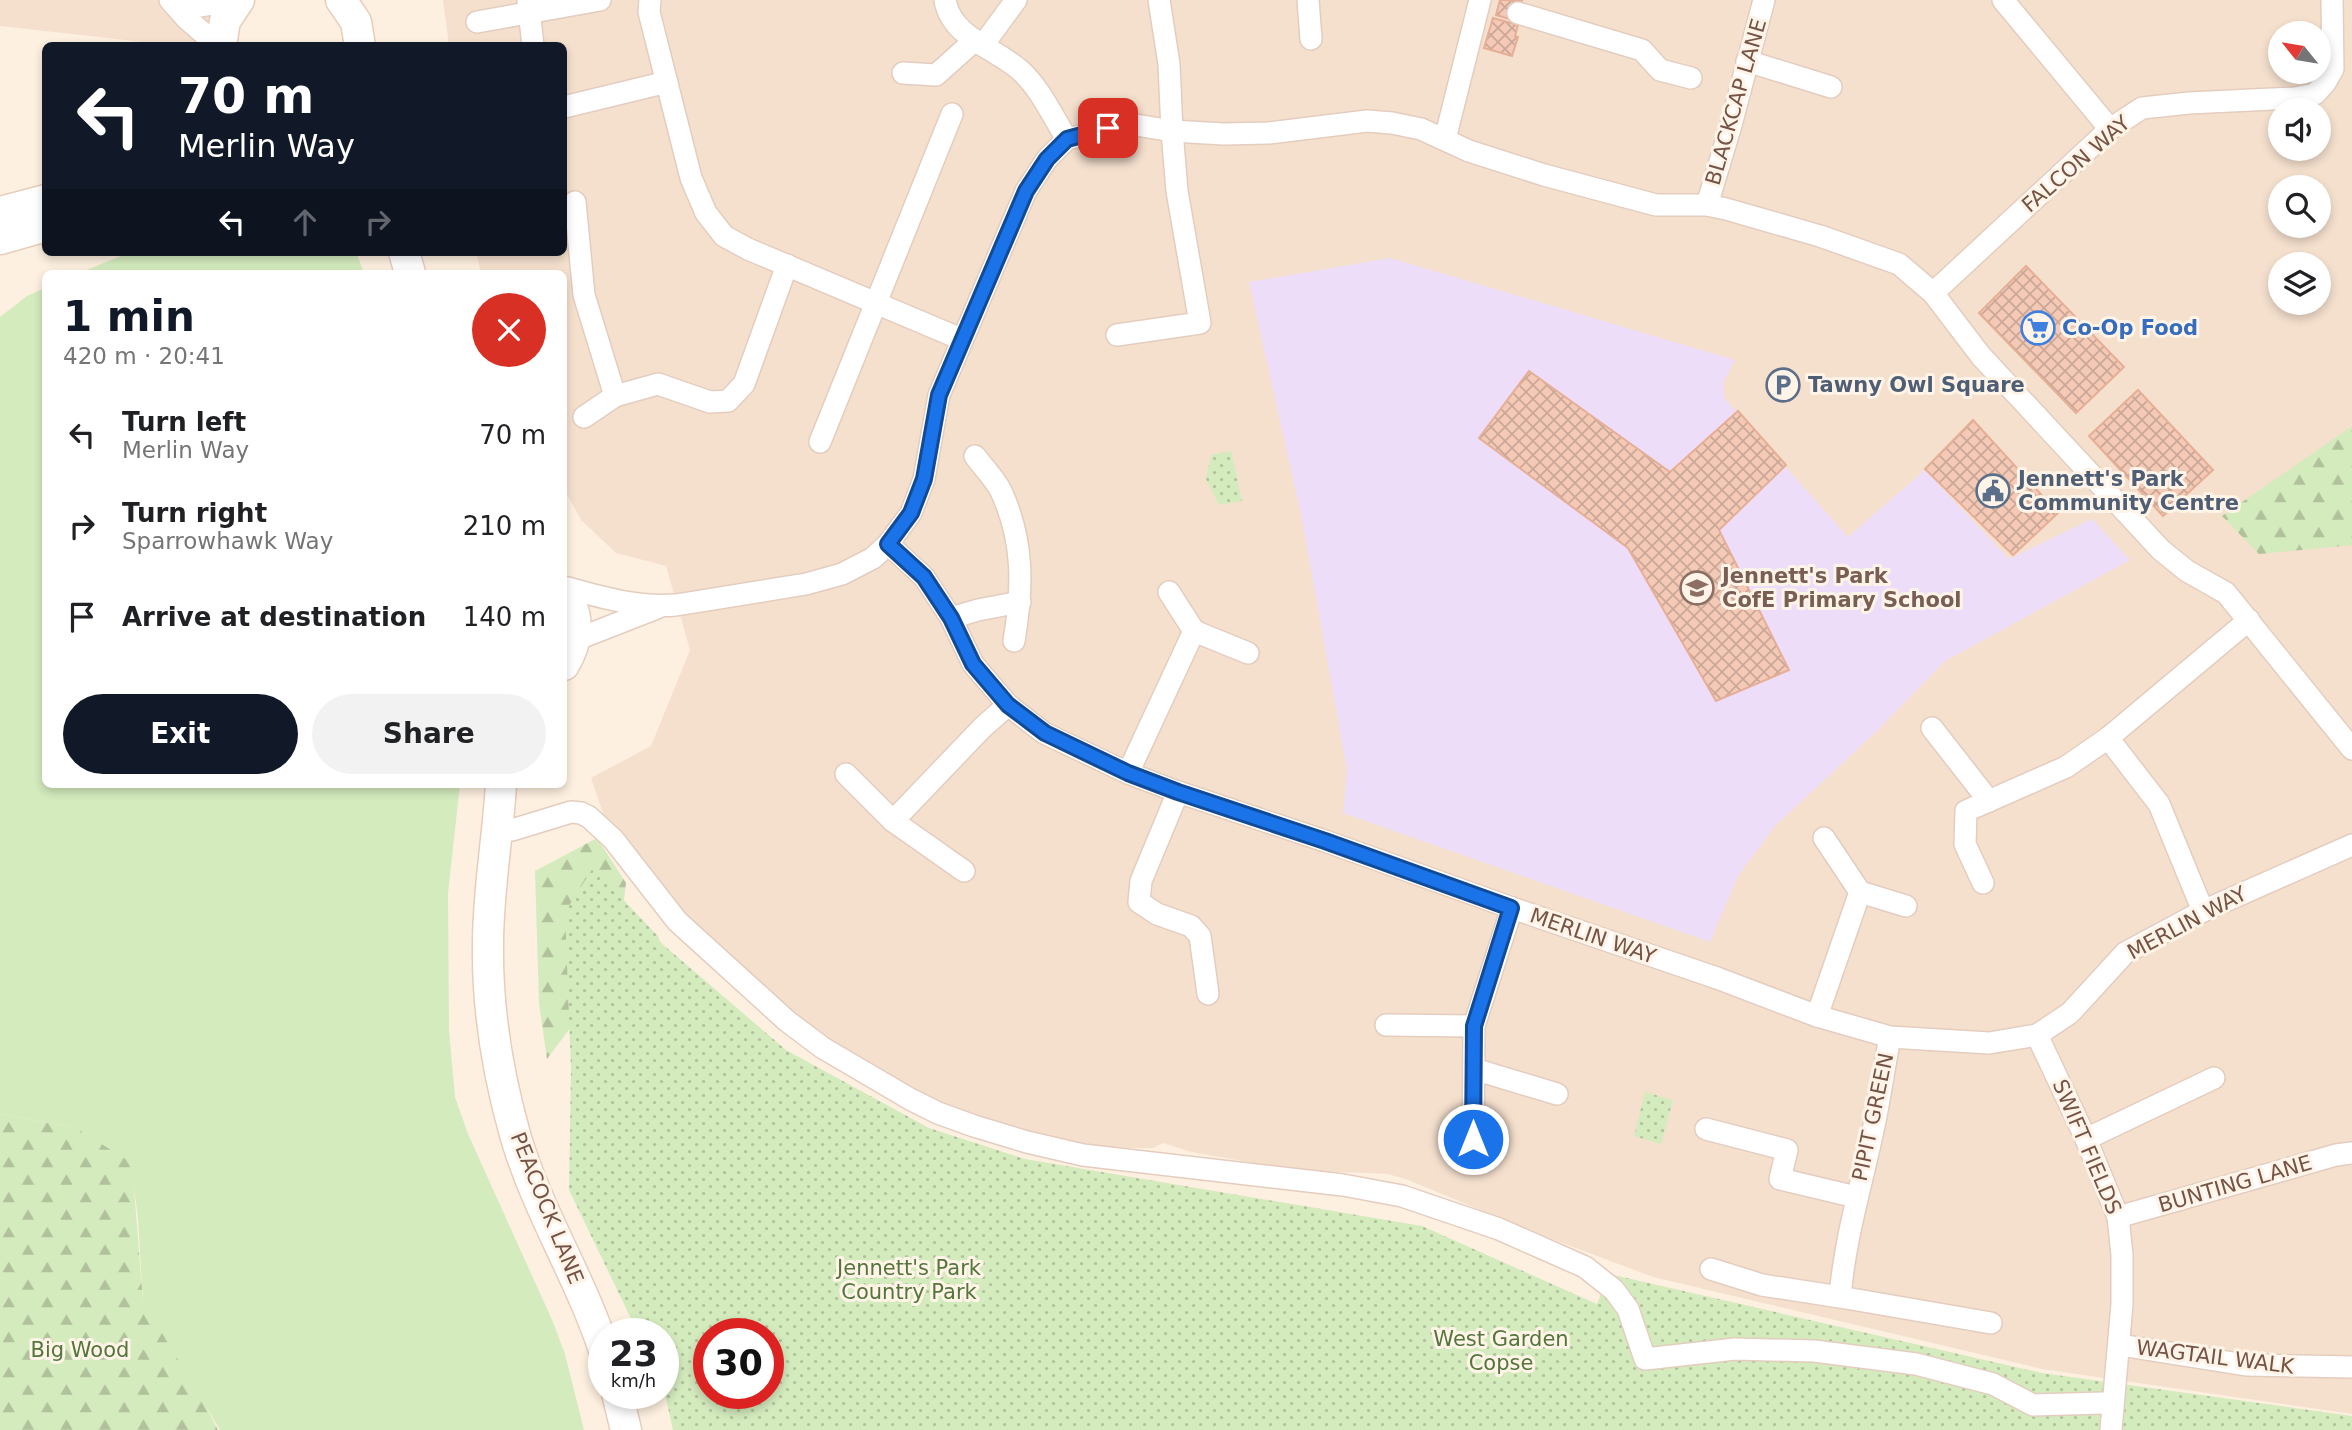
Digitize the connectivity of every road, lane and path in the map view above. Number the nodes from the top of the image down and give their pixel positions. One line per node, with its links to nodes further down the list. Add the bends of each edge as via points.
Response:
1 (239, 0): 12 (street, via 201,6); 18 (street, via 225,20)
2 (341, 0): 19 (street, via 356,22)
3 (600, 0): 14 (street)
4 (650, 0): 25 (street)
5 (945, 0): 21 (street, via 963,30)
6 (1016, 0): 21 (street)
7 (1160, 0): 30 (street)
8 (1308, 0): 16 (street)
9 (1765, 0): 22 (street, BLACKCAP LANE)
10 (2003, 0): 29 (street)
11 (2332, 0): 29 (street, FALCON WAY, via 2333,69 2315,94 2143,108)
12 (172, 1): 17 (street)
13 (1494, 5): 24 (street, via 1642,50 1660,70); 32 (street)
14 (529, 6): 15 (street); 20 (street)
15 (477, 22)
16 (1311, 39)
17 (215, 42)
18 (221, 42)
19 (359, 42)
20 (533, 42)
21 (979, 43): 23 (street, via 936,75); 31 (street, via 1030,80)
22 (1748, 61): 26 (street); 35 (street, BLACKCAP LANE)
23 (903, 73)
24 (1691, 78)
25 (667, 82): 27 (street); 39 (street, via 691,178 706,213 724,236)
26 (1831, 87)
27 (567, 106)
28 (952, 114): 41 (street)
29 (2110, 129): 40 (street, FALCON WAY)
30 (1172, 131): 31 (street, via 1130,124); 32 (street, via 1269,133 1367,121 1421,129); 42 (street, via 1177,191 1200,323)
31 (1067, 139): 43 (street, via 1026,191)
32 (1446, 139): 35 (street, via 1494,159 1656,205)
33 (42, 201): 36 (street)
34 (575, 202): 44 (street, via 584,295)
35 (1707, 205): 40 (street, via 1821,236 1899,264)
36 (0, 212)
37 (42, 227): 38 (street)
38 (0, 239)
39 (787, 265): 41 (street); 44 (street, via 744,384 728,401 710,402 658,384)
40 (1933, 293): 55 (street, via 1980,356 2161,550 2226,593)
41 (876, 303): 43 (street); 46 (street)
42 (1117, 335)
43 (961, 340): 48 (street, via 939,395 924,479 911,513)
44 (615, 396): 45 (street)
45 (584, 417)
46 (820, 442)
47 (975, 456): 52 (street, via 1000,489 1017,536)
48 (888, 544): 53 (street, via 873,558 842,574 806,584); 54 (street, MERLIN WAY, via 924,577)
49 (567, 588): 53 (street, via 606,599)
50 (1169, 592): 56 (street)
51 (567, 599): 58 (street, via 576,625)
52 (1020, 603): 54 (street); 57 (street)
53 (663, 606): 58 (street)
54 (951, 618): 60 (street, MERLIN WAY, via 973,664)
55 (2249, 620): 62 (street); 63 (street)
56 (1194, 631): 59 (street); 64 (street)
57 (1014, 641)
58 (569, 652)
59 (1248, 653)
60 (1008, 705): 64 (street, MERLIN WAY, via 1045,733); 70 (street)
61 (1932, 728): 68 (street)
62 (2108, 738): 68 (street, via 2066,767); 78 (street, via 2159,804)
63 (2352, 749)
64 (1128, 773): 67 (street, MERLIN WAY)
65 (846, 774): 70 (street)
66 (508, 788): 69 (street, PEACOCK LANE)
67 (1178, 792): 77 (street, MERLIN WAY); 79 (street, via 1141,881 1139,902 1191,926 1200,936)
68 (1989, 801): 74 (street, via 1966,811 1965,844)
69 (499, 808): 96 (street, PEACOCK LANE, via 488,943 492,1031 517,1141); 100 (street, via 512,830 571,812 589,817 613,839 677,921 788,1021 823,1048 919,1104 974,1126 1083,1155 1402,1196 1499,1229 1585,1267 1614,1290 1628,1309 1645,1359 1735,1349 1814,1351 1916,1364 1993,1384 2033,1405)
70 (892, 821): 73 (street)
71 (1824, 838): 75 (street)
72 (2352, 845): 78 (street, MERLIN WAY)
73 (964, 871)
74 (1983, 883)
75 (1860, 892): 76 (street); 80 (street)
76 (1906, 906)
77 (1511, 908): 80 (street, MERLIN WAY); 82 (street)
78 (2203, 911): 83 (street, MERLIN WAY, via 2124,953 2070,1013)
79 (1208, 994)
80 (1817, 1016): 84 (street, MERLIN WAY)
81 (1386, 1024): 82 (street)
82 (1474, 1026): 85 (street)
83 (2036, 1035): 84 (street, MERLIN WAY, via 1989,1044); 89 (street, SWIFT FIELDS)
84 (1890, 1037): 92 (street, PIPIT GREEN)
85 (1474, 1069): 87 (street); 91 (street)
86 (2214, 1078): 89 (street)
87 (1556, 1094)
88 (1706, 1129): 92 (street, PIPIT GREEN, via 1787,1150 1780,1180)
89 (2086, 1139): 93 (street, SWIFT FIELDS)
90 (2352, 1153): 93 (street, BUNTING LANE)
91 (1473, 1162)
92 (1856, 1196): 95 (street, PIPIT GREEN)
93 (2118, 1217): 98 (street, SWIFT FIELDS)
94 (1711, 1269): 95 (street, via 1762,1285)
95 (1841, 1286): 97 (street)
96 (593, 1318)
97 (1991, 1322)
98 (2120, 1345): 99 (street, WAGTAIL WALK, via 2246,1365); 103 (street, SWIFT FIELDS)
99 (2352, 1367)
100 (2103, 1403)
101 (621, 1409): 102 (street)
102 (626, 1430)
103 (2111, 1430)

